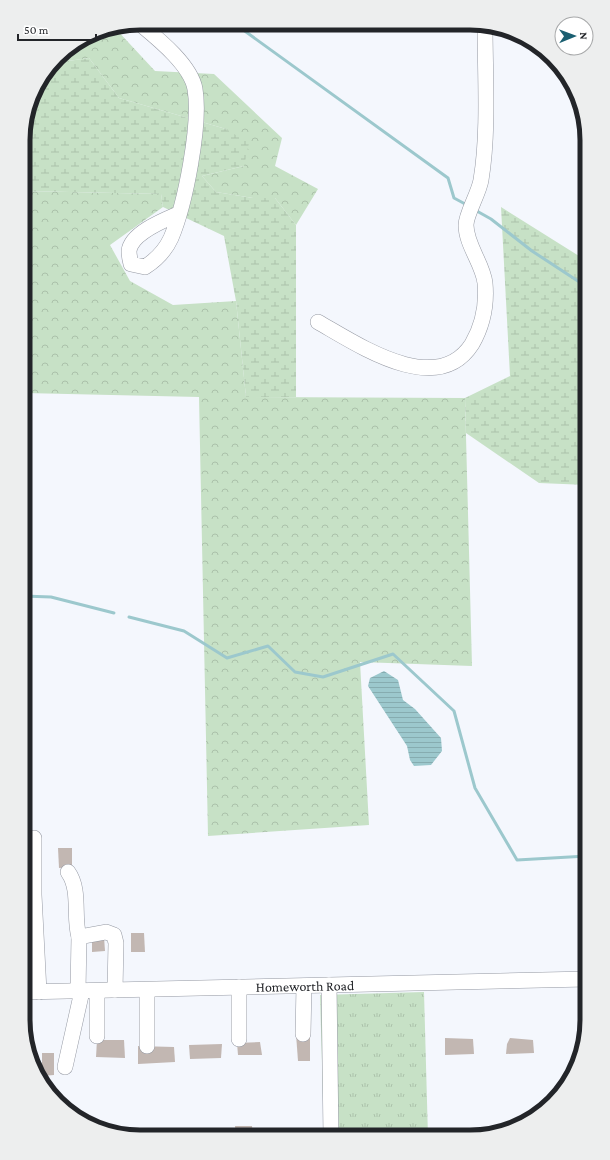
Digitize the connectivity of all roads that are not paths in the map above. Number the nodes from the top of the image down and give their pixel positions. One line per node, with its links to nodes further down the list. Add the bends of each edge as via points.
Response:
1 (147, 30): 3 (street, via 170,50 195,88 196,128)
2 (485, 31): 4 (street, via 485,140 481,181 466,226 485,282 485,310 480,330 468,350 455,361 421,368 408,366 371,352)
3 (178, 214)
4 (318, 322)
5 (34, 838): 17 (street)
6 (68, 872): 7 (street, via 75,892 76,928)
7 (79, 937): 12 (street, via 106,932 114,935); 14 (street)
8 (580, 979): 9 (street, Homeworth Road)
9 (329, 985): 10 (street, Homeworth Road); 23 (street)
10 (304, 986): 11 (street, Homeworth Road); 19 (street)
11 (239, 987): 13 (street, Homeworth Road); 18 (street)
12 (115, 990): 13 (street, Homeworth Road); 15 (street, Homeworth Road)
13 (147, 990): 21 (street)
14 (80, 991): 15 (street, Homeworth Road); 17 (street, Homeworth Road); 22 (street)
15 (97, 991): 20 (street)
16 (30, 992): 17 (street, Homeworth Road)
17 (39, 992)
18 (239, 1031)
19 (303, 1034)
20 (97, 1036)
21 (147, 1046)
22 (65, 1067)
23 (330, 1130)

